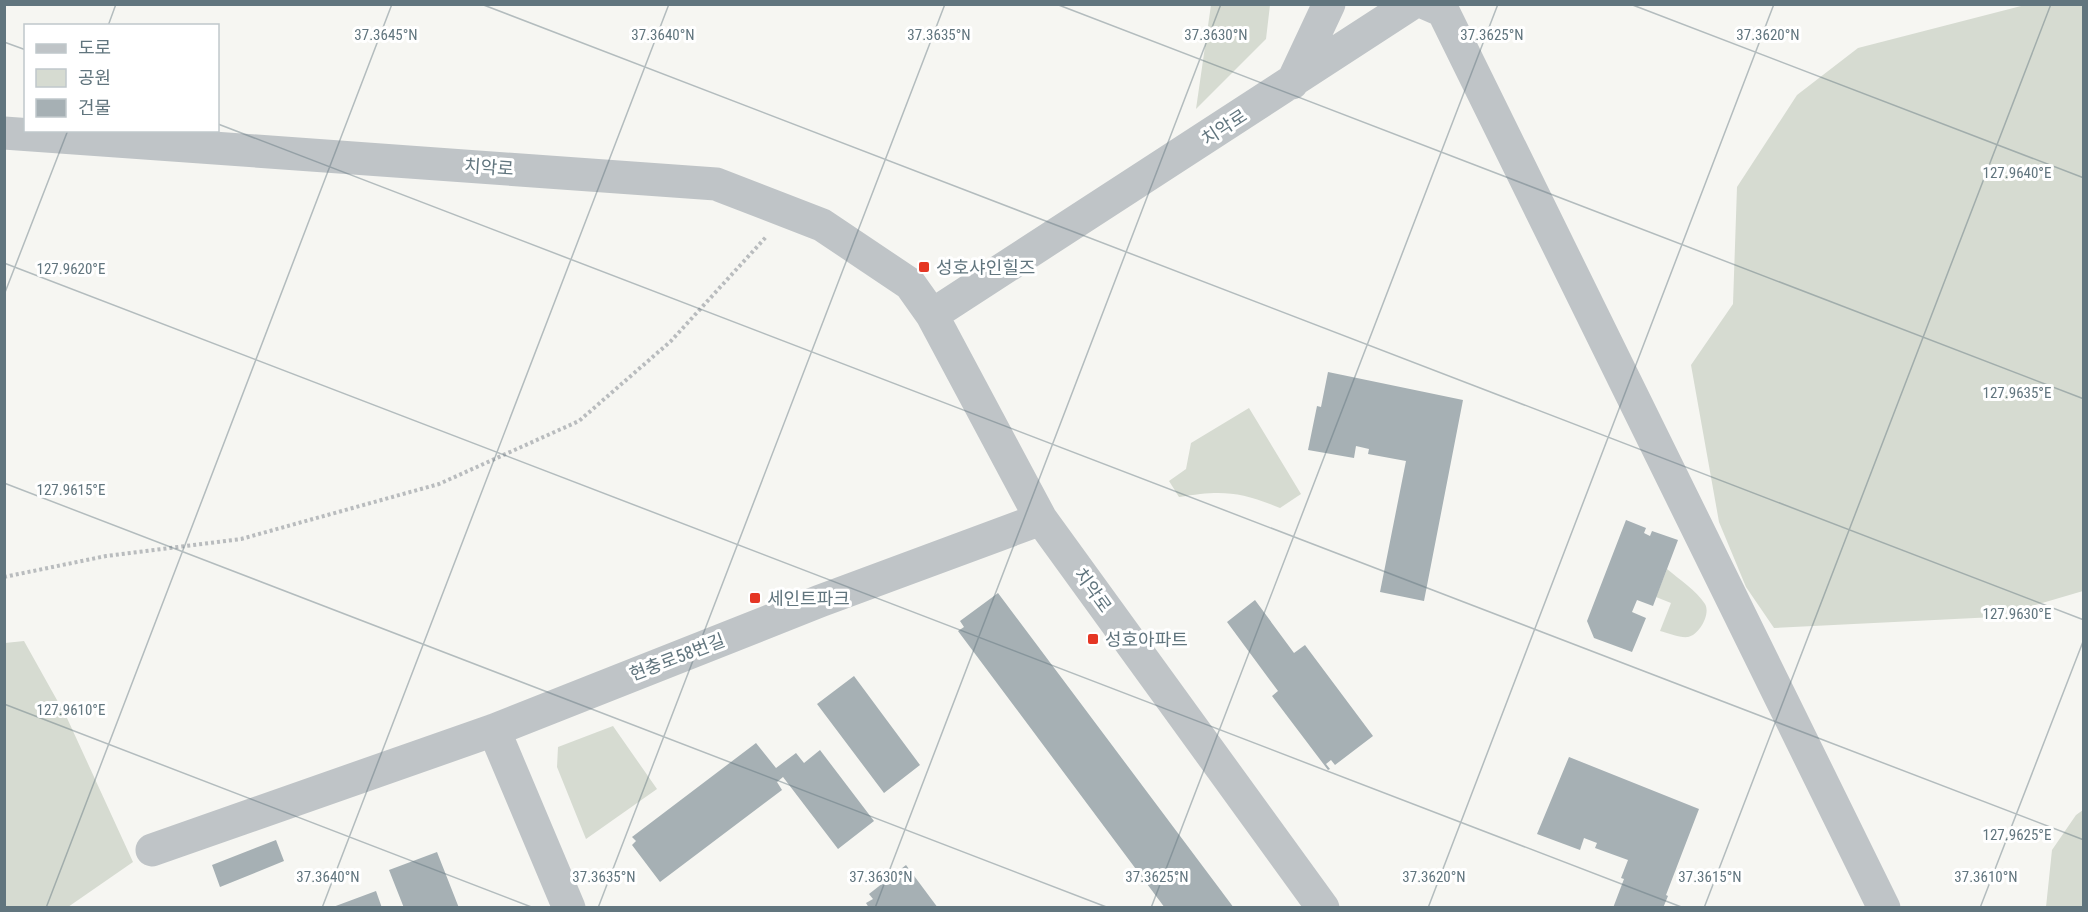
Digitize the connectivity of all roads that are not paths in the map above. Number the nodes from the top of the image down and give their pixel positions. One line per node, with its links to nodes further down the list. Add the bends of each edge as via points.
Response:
1 (1329, 4): 4 (street)
2 (1411, 4): 4 (street, 치악로)
3 (1427, 4): 12 (street, via 1443,11)
4 (1292, 83): 6 (street, 치악로)
5 (4, 133): 6 (street, 치악로, via 716,184 822,225 910,284)
6 (932, 315): 7 (street, 치악로)
7 (1041, 519): 8 (street, 현충로58번길); 11 (street, 치악로)
8 (494, 729): 9 (street, 현충로58번길); 10 (street)
9 (152, 850)
10 (569, 908)
11 (1323, 908)
12 (1884, 908)

